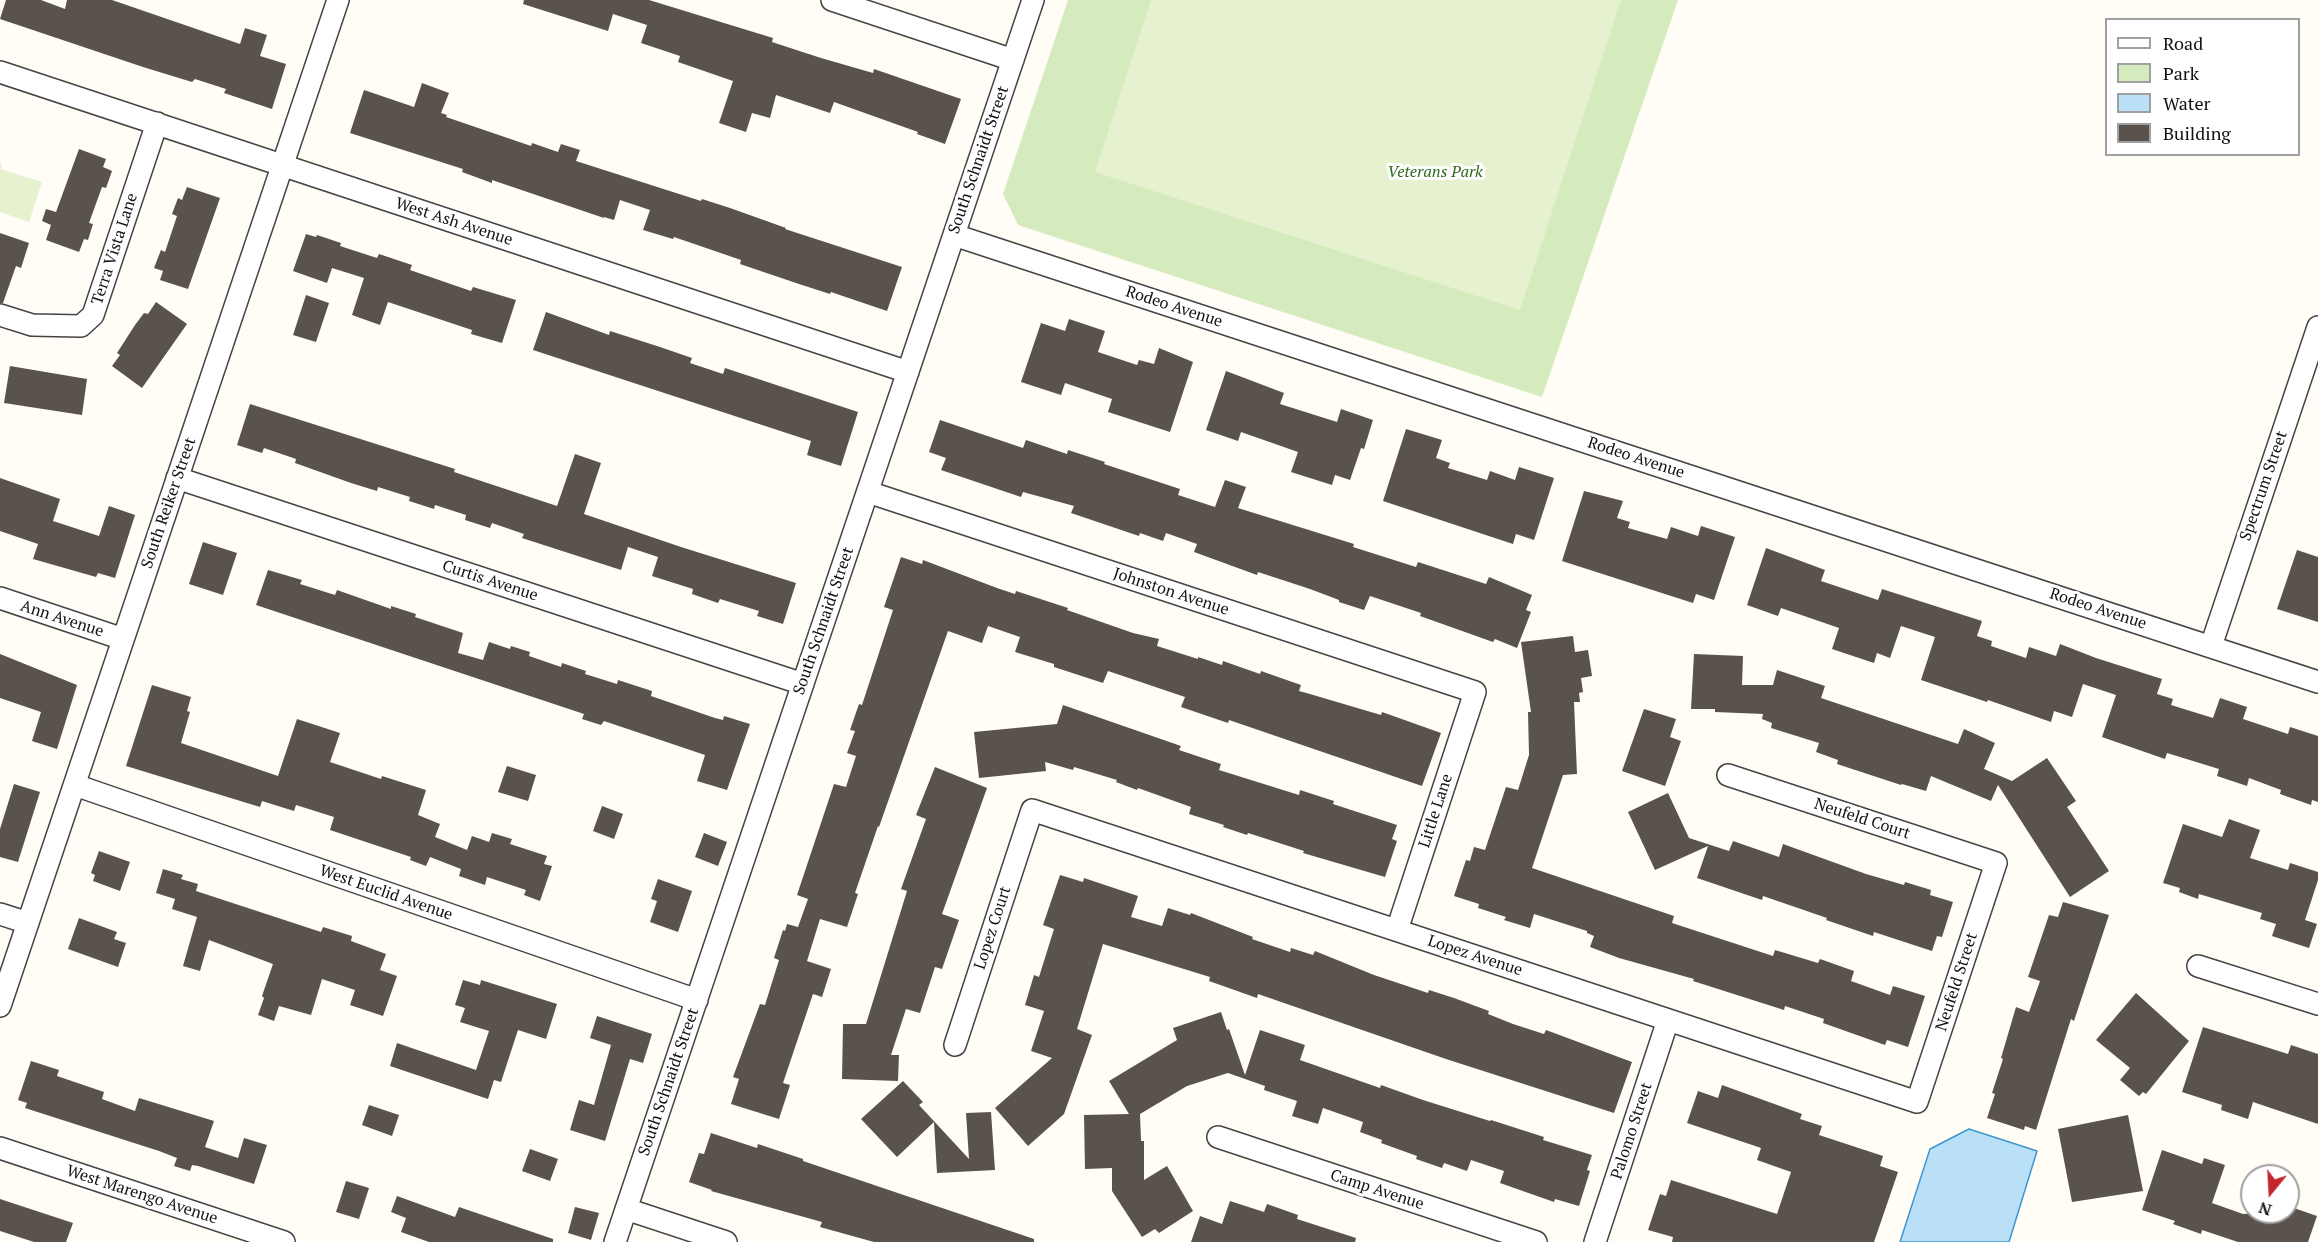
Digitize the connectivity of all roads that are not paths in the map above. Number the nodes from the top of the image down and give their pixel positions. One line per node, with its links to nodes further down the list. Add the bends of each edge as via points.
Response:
1 (338, 0): 7 (street, South Reiker Street)
2 (832, 0): 4 (street)
3 (1033, 0): 4 (street, South Schnaidt Street)
4 (1013, 60): 8 (street, South Schnaidt Street)
5 (0, 72): 6 (street, West Ash Avenue)
6 (157, 123): 7 (street, West Ash Avenue); 9 (street, Terra Vista Lane, via 93,315 81,326 32,325)
7 (282, 166): 11 (street, West Ash Avenue); 12 (street, South Reiker Street)
8 (954, 235): 11 (street, South Schnaidt Street); 16 (street, Rodeo Avenue)
9 (0, 315)
10 (2318, 327): 16 (street, Spectrum Street)
11 (908, 372): 13 (street, South Schnaidt Street)
12 (177, 478): 15 (street, South Reiker Street); 18 (street, Curtis Avenue)
13 (867, 492): 18 (street, South Schnaidt Street); 19 (street, Johnston Avenue)
14 (0, 598): 15 (street, Ann Avenue)
15 (123, 639): 21 (street, South Reiker Street)
16 (2211, 646): 17 (street, Rodeo Avenue)
17 (2318, 682)
18 (803, 684): 28 (street, South Schnaidt Street)
19 (1475, 692): 26 (street, Little Lane)
20 (1728, 775): 23 (street, Neufeld Court)
21 (75, 786): 25 (street, South Reiker Street); 28 (street, West Euclid Avenue)
22 (1032, 810): 26 (street, Lopez Avenue); 32 (street, Lopez Court)
23 (1996, 863): 33 (street, Neufeld Street)
24 (0, 914): 25 (street)
25 (28, 923): 30 (street, South Reiker Street)
26 (1397, 930): 31 (street, Lopez Avenue)
27 (2198, 966): 29 (street)
28 (697, 1000): 36 (street, South Schnaidt Street)
29 (2318, 1004)
30 (0, 1006)
31 (1668, 1020): 33 (street, Lopez Avenue); 41 (street, Palomo Street)
32 (955, 1046)
33 (1917, 1102)
34 (1218, 1137): 40 (street, Camp Avenue)
35 (0, 1148): 37 (street, West Marengo Avenue)
36 (626, 1209): 38 (street, South Schnaidt Street); 39 (street)
37 (284, 1242)
38 (615, 1242)
39 (726, 1242)
40 (1536, 1242)
41 (1595, 1242)

